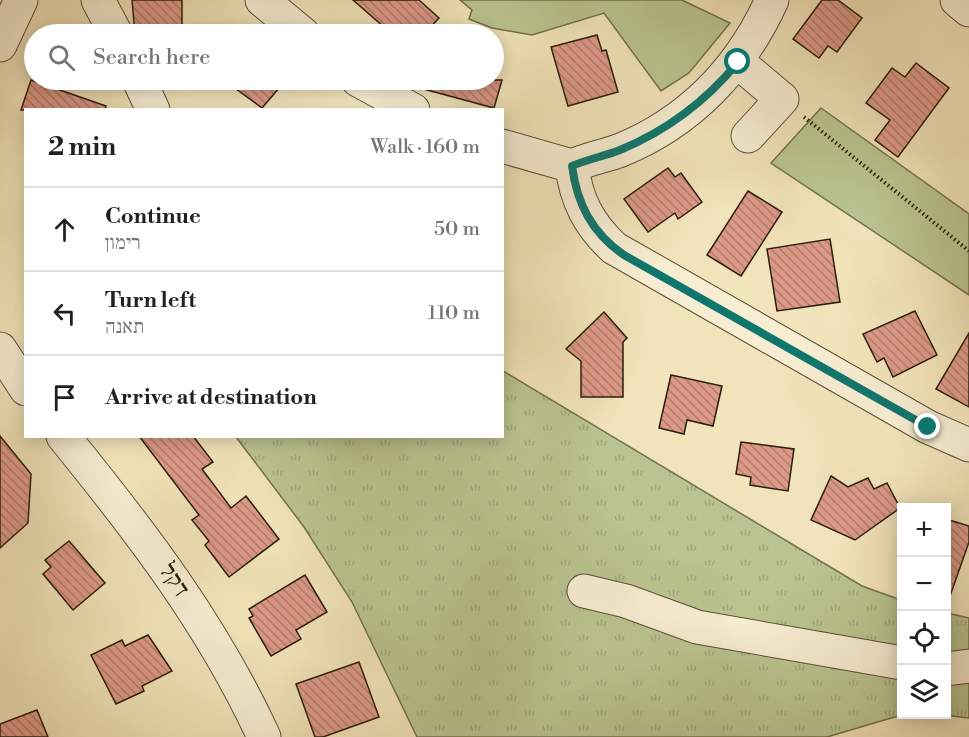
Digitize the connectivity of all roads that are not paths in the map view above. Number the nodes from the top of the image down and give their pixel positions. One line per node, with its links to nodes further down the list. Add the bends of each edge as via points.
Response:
1 (21, 0): 9 (street)
2 (98, 0): 7 (street)
3 (262, 0): 8 (street)
4 (772, 0): 10 (street)
5 (957, 0): 6 (street)
6 (969, 10)
7 (111, 24)
8 (291, 24)
9 (0, 45)
10 (738, 62): 15 (street, via 782,99); 17 (street, via 690,110 655,133)
11 (144, 90): 13 (street)
12 (376, 90): 14 (street)
13 (152, 108)
14 (409, 108)
15 (748, 136)
16 (504, 147): 17 (street)
17 (572, 166): 21 (street, via 576,189 590,222 624,255 928,427)
18 (0, 349): 19 (street)
19 (24, 386)
20 (65, 438): 26 (street, דקל, via 181,588)
21 (969, 445)
22 (584, 591): 23 (street, via 626,601 698,627)
23 (897, 662)
24 (969, 666): 25 (street)
25 (951, 668)
26 (264, 737)

